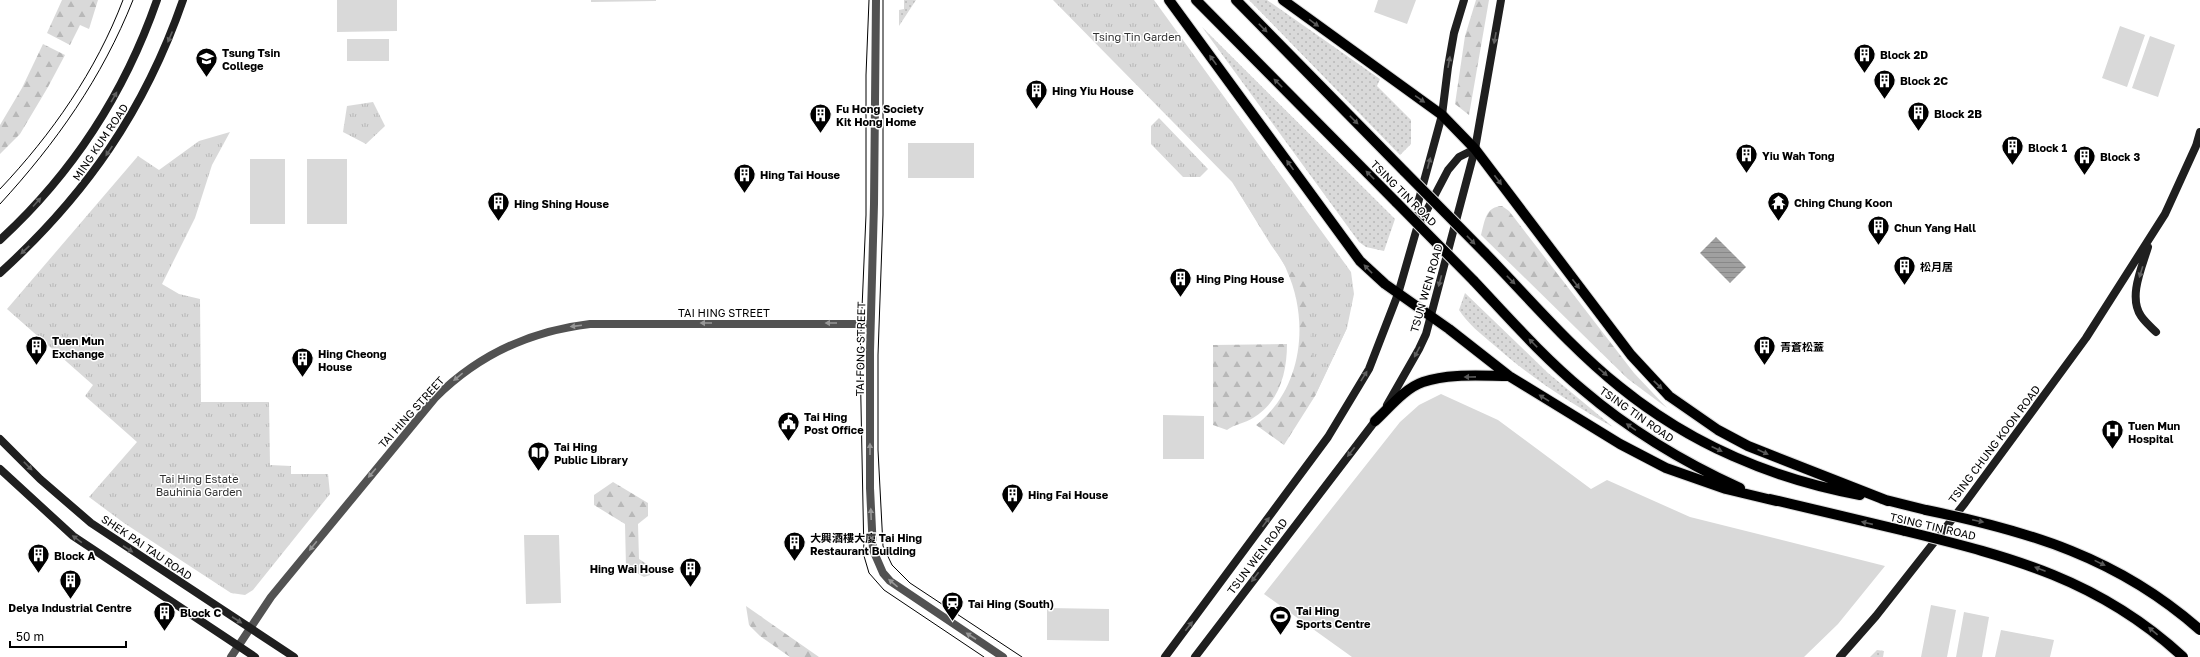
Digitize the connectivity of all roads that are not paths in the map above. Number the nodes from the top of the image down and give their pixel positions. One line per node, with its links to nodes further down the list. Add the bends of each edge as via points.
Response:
1 (157, 0): 15 (main road, MING KUM ROAD, one-way to 1, via 60,176 102,118 136,55)
2 (183, 0): 16 (main road, MING KUM ROAD, one-way to 16, via 141,98 102,162 55,220)
3 (876, 0): 19 (street, TAI FONG STREET)
4 (1169, 0): 17 (main road, one-way to 4, via 1360,261)
5 (1196, 0): 25 (main road, TSING TIN ROAD, one-way to 5, bridge, via 1703,470 1664,449 1582,390)
6 (1236, 0): 26 (main road, TSING TIN ROAD, one-way to 26, bridge, via 1595,365 1641,403 1683,431 1738,459 1776,474 1832,490)
7 (1283, 0): 10 (main road, one-way to 10)
8 (1464, 0): 10 (main road, TSUN WEN ROAD, one-way to 8, via 1454,33)
9 (1501, 0): 12 (main road, TSUN WEN ROAD, one-way to 12)
10 (1442, 115): 12 (main road); 13 (main road, TSUN WEN ROAD, one-way to 10, via 1418,203)
11 (2200, 132): 14 (main road, TSING CHUNG KOON ROAD, via 2171,201)
12 (1475, 149): 13 (main road, via 1459,157 1448,170); 18 (main road, TSUN WEN ROAD, one-way to 18); 26 (main road, one-way to 26, via 1614,334 1669,396 1718,430 1748,446)
13 (1417, 228): 17 (main road, TSUN WEN ROAD)
14 (2152, 235): 20 (main road, TSING CHUNG KOON ROAD, one-way to 20, via 2139,278 2136,302 2141,315); 36 (main road, TSING CHUNG KOON ROAD, via 2086,338 1964,503 1876,616)
15 (0, 240)
16 (0, 272)
17 (1398, 294): 18 (main road); 34 (main road, TSUN WEN ROAD, one-way to 17, via 1328,437 1369,369)
18 (1431, 316): 21 (main road); 22 (main road, TSUN WEN ROAD, one-way to 22, via 1419,349 1392,398)
19 (870, 324): 27 (street, TAI HING STREET, one-way to 27, via 590,324 554,330 504,348 467,370 435,398 280,585); 33 (street, TAI FONG STREET, one-way to 19, via 890,581 876,558 872,541 870,488)
20 (2156, 332)
21 (1509, 376): 22 (main road, one-way to 22, via 1444,378 1422,382); 25 (main road, one-way to 21, via 1726,489 1666,468 1620,444)
22 (1375, 421): 35 (main road, TSUN WEN ROAD, one-way to 35)
23 (0, 439): 27 (main road, SHEK PAI TAU ROAD, one-way to 27, via 91,524)
24 (0, 469): 29 (main road, one-way to 24, via 73,536)
25 (1776, 501): 37 (main road, TSING TIN ROAD, one-way to 25, bridge, via 2125,610 2072,582 2012,558)
26 (1888, 501): 28 (main road, TSING TIN ROAD, one-way to 28, bridge, via 2014,530 2080,553 2142,586)
27 (250, 628): 29 (street, TAI HING STREET); 32 (main road, SHEK PAI TAU ROAD)
28 (2200, 630)
29 (238, 646): 30 (street, TAI HING STREET); 31 (main road)
30 (231, 657)
31 (255, 657)
32 (294, 657)
33 (1003, 657)
34 (1165, 657)
35 (1195, 657)
36 (1840, 657)
37 (2183, 657)

